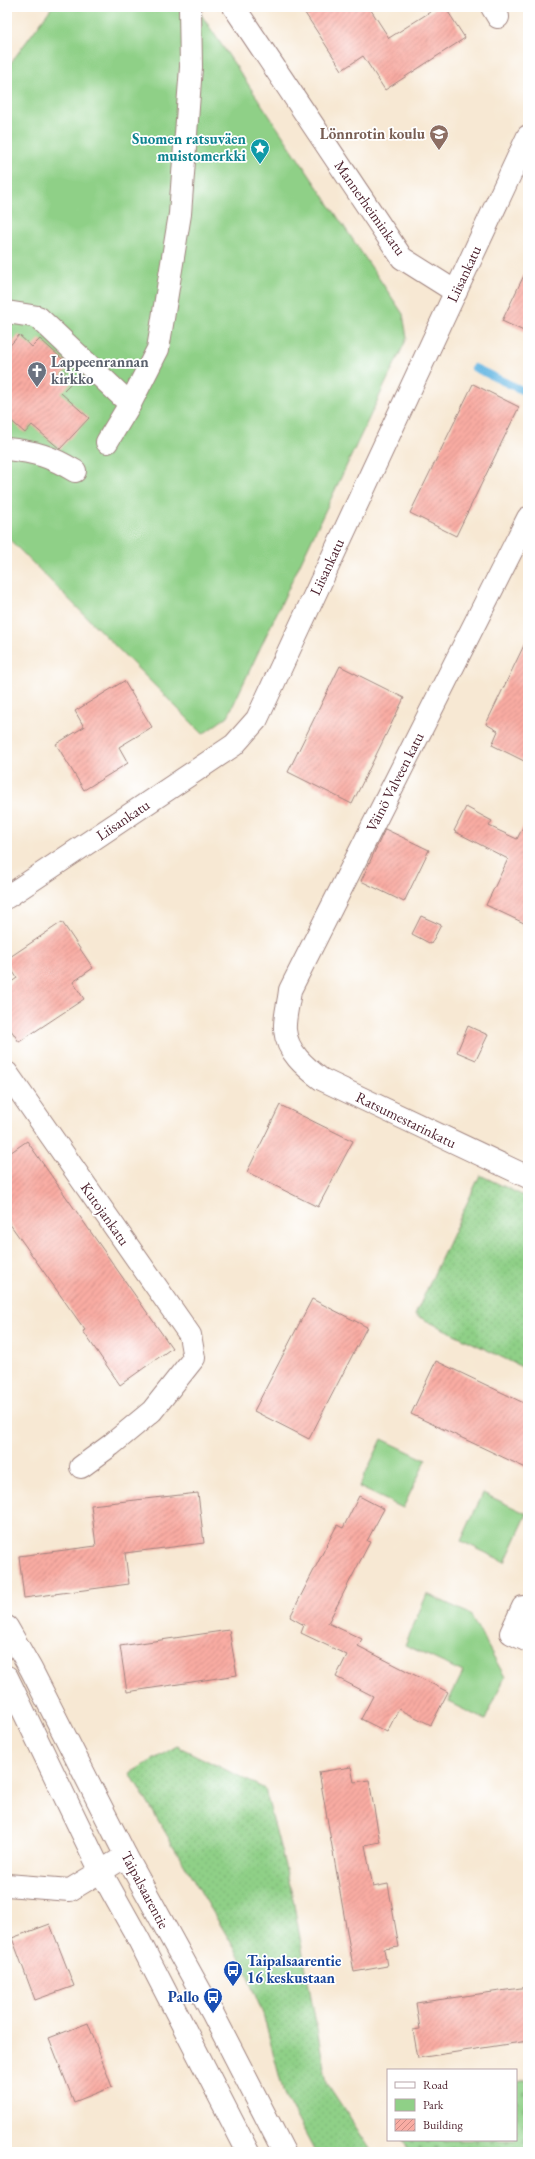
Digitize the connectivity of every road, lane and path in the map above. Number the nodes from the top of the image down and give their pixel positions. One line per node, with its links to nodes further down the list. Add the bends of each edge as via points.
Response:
1 (190, 7): 6 (street, via 191,67 180,214 158,350)
2 (234, 7): 4 (street, Mannerheiminkatu, via 402,258)
3 (528, 136): 4 (street, Liisankatu)
4 (456, 292): 11 (street, Liisankatu, via 257,719 234,745)
5 (7, 312): 6 (street, via 38,317)
6 (130, 404): 7 (street)
7 (107, 442)
8 (7, 449): 9 (street, via 52,457)
9 (75, 471)
10 (528, 518): 12 (street, Väinö Valveen katu, via 290,990 285,1030)
11 (7, 897)
12 (292, 1051): 14 (street, Ratsumestarinkatu, via 302,1064 321,1079)
13 (7, 1073): 15 (street, Kutojankatu, via 190,1335 194,1358 152,1411 111,1446)
14 (528, 1177)
15 (81, 1467)
16 (523, 1607): 18 (street, via 511,1633)
17 (7, 1627): 20 (street, Taipalsaarentie)
18 (528, 1641)
19 (7, 1677): 21 (street, Taipalsaarentie)
20 (126, 1856): 21 (street); 24 (street, Taipalsaarentie, via 213,2014)
21 (101, 1872): 22 (street, via 70,1890); 23 (street, Taipalsaarentie, via 139,1940)
22 (7, 1884)
23 (248, 2152)
24 (284, 2152)

